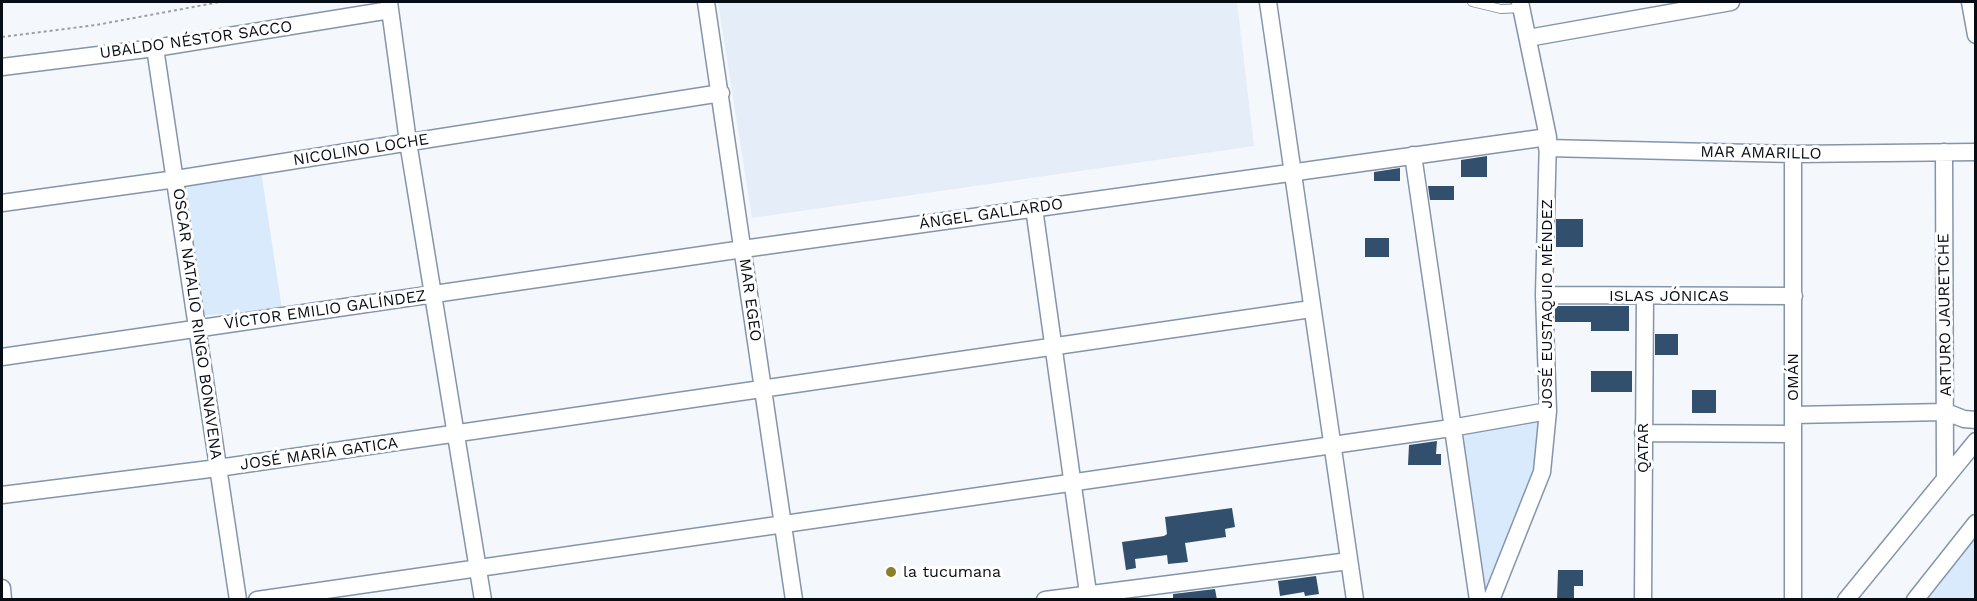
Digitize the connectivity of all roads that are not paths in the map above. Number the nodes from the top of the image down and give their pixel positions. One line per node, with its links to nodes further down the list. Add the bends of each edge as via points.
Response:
1 (706, 2): 12 (street, MAR EGEO)
2 (1268, 2): 19 (street)
3 (1472, 2): 6 (lane, via 1501,9)
4 (1731, 2): 9 (street)
5 (1970, 2): 8 (street)
6 (1521, 5): 9 (street, JOSÉ EUSTAQUIO MÉNDEZ)
7 (389, 6): 10 (street, UBALDO NÉSTOR SACCO); 13 (street)
8 (1976, 35)
9 (1528, 38): 14 (street, JOSÉ EUSTAQUIO MÉNDEZ)
10 (155, 48): 11 (street, UBALDO NÉSTOR SACCO); 20 (street, OSCAR NATALIO RINGO BONAVENA)
11 (2, 67)
12 (721, 93): 13 (street, NICOLINO LOCHE); 23 (street, MAR EGEO)
13 (408, 142): 20 (street, NICOLINO LOCHE); 24 (street)
14 (1547, 142): 17 (street, MAR AMARILLO); 18 (street, ÁNGEL GALLARDO); 25 (street, JOSÉ EUSTAQUIO MÉNDEZ)
15 (1944, 152): 16 (street, MAR AMARILLO); 17 (street, MAR AMARILLO); 34 (street, ARTURO JAURETCHE)
16 (1976, 152)
17 (1793, 154): 27 (street, OMÁN)
18 (1413, 155): 19 (street, ÁNGEL GALLARDO); 37 (street)
19 (1291, 173): 22 (street, ÁNGEL GALLARDO); 28 (street)
20 (176, 179): 21 (street, NICOLINO LOCHE); 29 (street, OSCAR NATALIO RINGO BONAVENA)
21 (2, 203)
22 (1034, 208): 23 (street, ÁNGEL GALLARDO); 30 (street)
23 (743, 249): 24 (street, ÁNGEL GALLARDO); 32 (street, MAR EGEO)
24 (435, 294): 29 (street, VÍCTOR EMILIO GALÍNDEZ); 39 (street)
25 (1544, 295): 26 (street, ISLAS JÓNICAS); 33 (street, JOSÉ EUSTAQUIO MÉNDEZ)
26 (1645, 296): 27 (street, ISLAS JÓNICAS); 38 (street, QATAR)
27 (1794, 296): 35 (street, OMÁN)
28 (1311, 309): 30 (street, JOSÉ MARÍA GATICA); 42 (street)
29 (199, 328): 31 (street, VÍCTOR EMILIO GALÍNDEZ); 43 (street, OSCAR NATALIO RINGO BONAVENA)
30 (1054, 346): 32 (street, JOSÉ MARÍA GATICA); 45 (street)
31 (2, 357)
32 (763, 387): 39 (street, JOSÉ MARÍA GATICA); 48 (street, MAR EGEO)
33 (1548, 411): 37 (street); 61 (street, JOSÉ EUSTAQUIO MÉNDEZ, via 1542,472)
34 (1946, 412): 35 (street); 36 (street); 44 (street, ARTURO JAURETCHE)
35 (1793, 415): 40 (street, OMÁN)
36 (1976, 420)
37 (1451, 428): 42 (street); 60 (street)
38 (1643, 433): 40 (street); 62 (street, QATAR)
39 (458, 434): 43 (street, JOSÉ MARÍA GATICA); 50 (street)
40 (1793, 434): 63 (street, OMÁN)
41 (1976, 441): 44 (street)
42 (1334, 445): 45 (street); 49 (street)
43 (218, 468): 46 (street, JOSÉ MARÍA GATICA); 54 (street, OSCAR NATALIO RINGO BONAVENA)
44 (1945, 478): 64 (street)
45 (1073, 480): 48 (street); 52 (street)
46 (2, 495)
47 (1976, 523): 65 (street)
48 (783, 524): 50 (street); 57 (street, MAR EGEO)
49 (1349, 561): 52 (street); 59 (street)
50 (478, 568): 55 (street); 56 (street)
51 (2, 588): 53 (street)
52 (1089, 597): 58 (street)
53 (3, 600)
54 (238, 600)
55 (257, 600)
56 (483, 600)
57 (794, 600)
58 (1045, 600)
59 (1355, 600)
60 (1478, 600)
61 (1491, 600)
62 (1643, 600)
63 (1793, 600)
64 (1846, 600)
65 (1915, 600)

